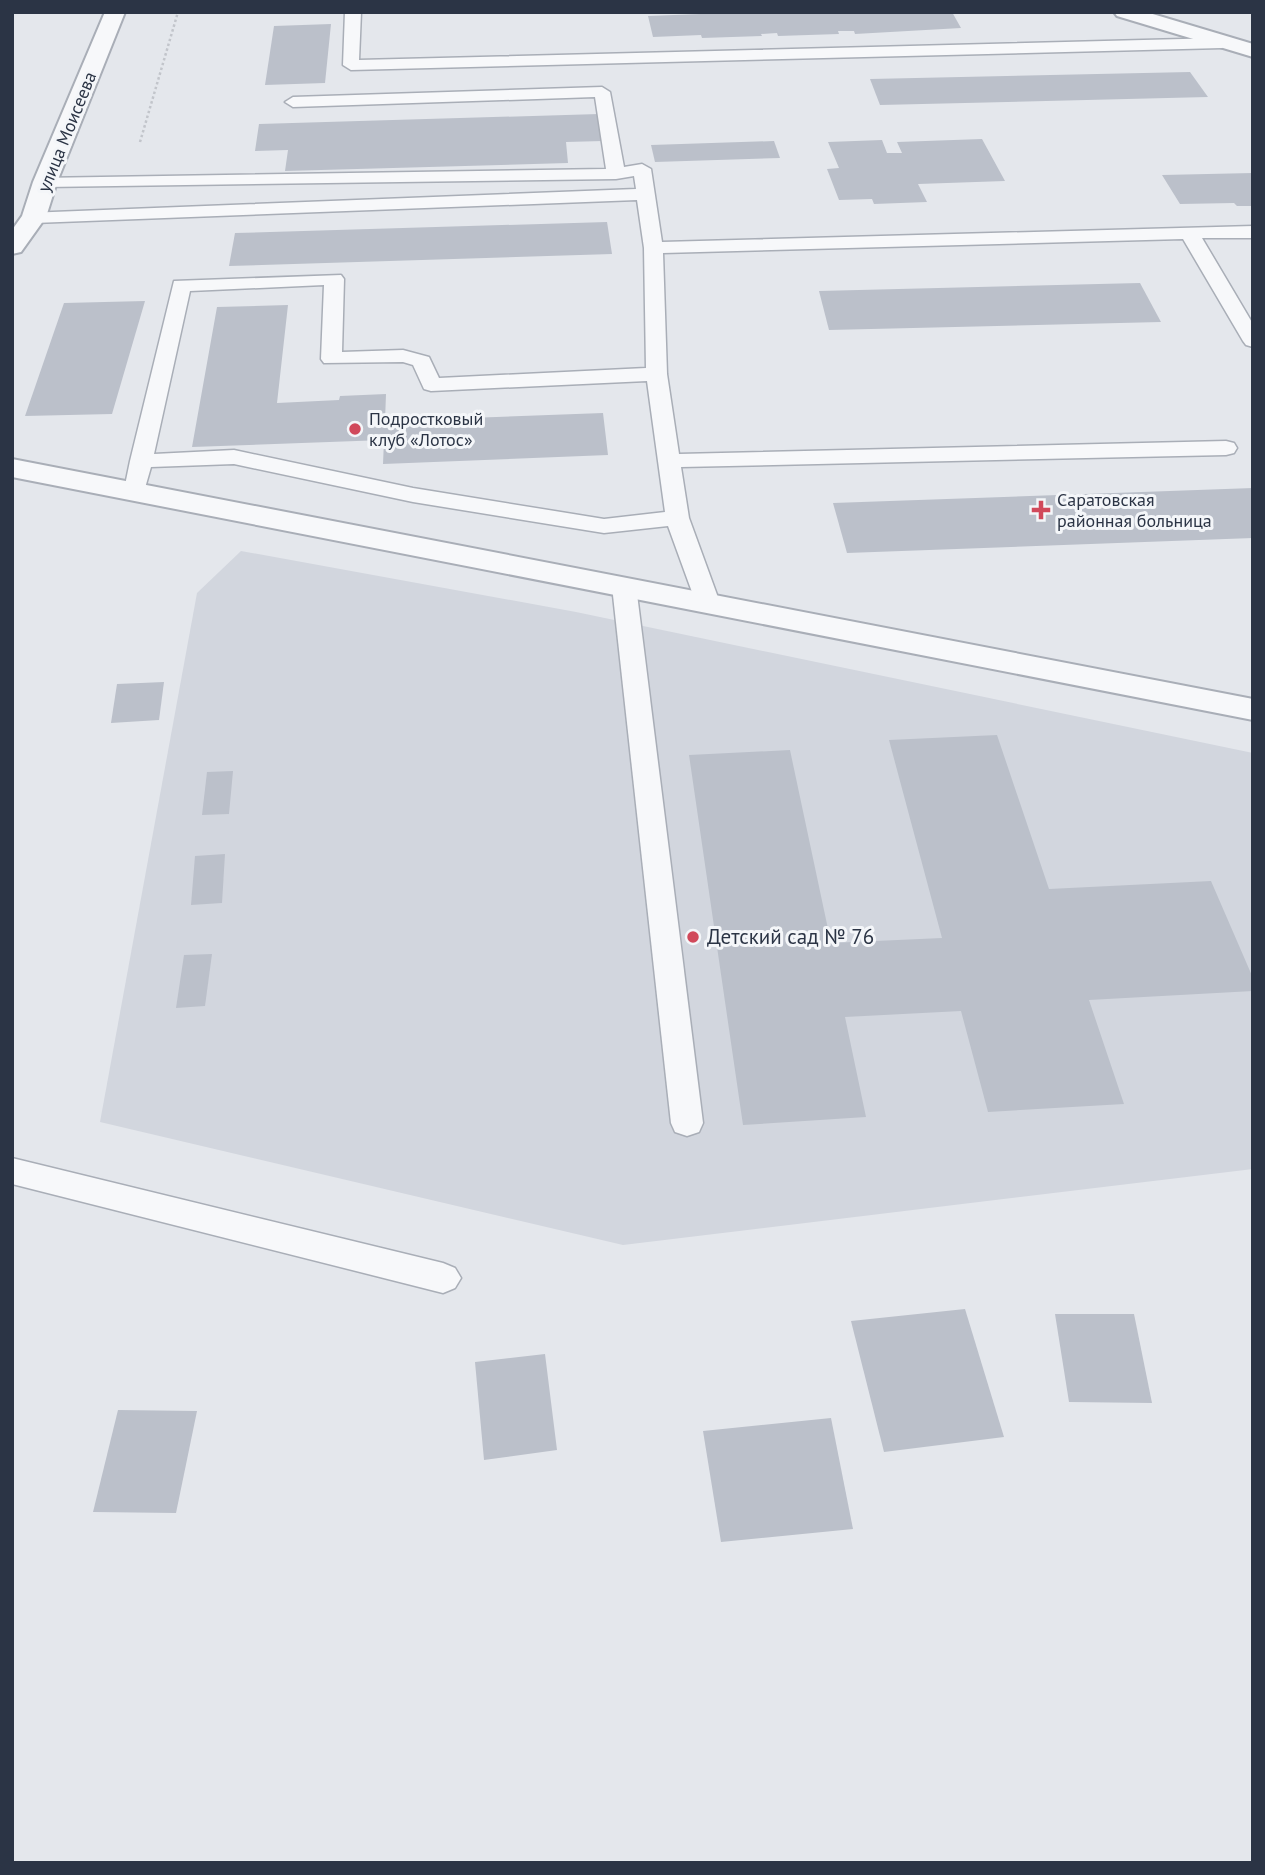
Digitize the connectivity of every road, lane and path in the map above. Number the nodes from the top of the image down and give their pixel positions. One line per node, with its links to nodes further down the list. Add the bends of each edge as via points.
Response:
1 (115, 12): 10 (street, улица Моисеева)
2 (178, 12): 9 (path)
3 (352, 12): 5 (lane, via 351,65)
4 (1124, 12): 5 (street)
5 (1222, 43): 6 (street)
6 (1253, 51)
7 (293, 103): 8 (lane, via 602,92)
8 (616, 174): 9 (lane); 11 (lane, via 642,169)
9 (129, 181): 10 (lane)
10 (45, 182): 12 (street, улица Моисеева)
11 (646, 194): 12 (lane); 16 (lane)
12 (34, 217): 15 (street, улица Моисеева)
13 (1253, 232): 14 (lane)
14 (1189, 233): 16 (lane); 17 (lane)
15 (12, 247)
16 (653, 248): 18 (lane)
17 (1253, 341)
18 (657, 374): 20 (lane); 22 (lane, via 431,385 422,361 403,356 331,359 334,279 181,285)
19 (1226, 448): 20 (lane)
20 (669, 461): 23 (lane)
21 (12, 468): 22 (street)
22 (138, 476): 23 (lane, via 234,457 413,495 604,526); 24 (street)
23 (677, 518): 25 (lane)
24 (624, 586): 25 (street); 27 (lane)
25 (708, 603): 26 (street)
26 (1253, 710)
27 (687, 1123)
28 (12, 1171): 29 (lane)
29 (443, 1279)

